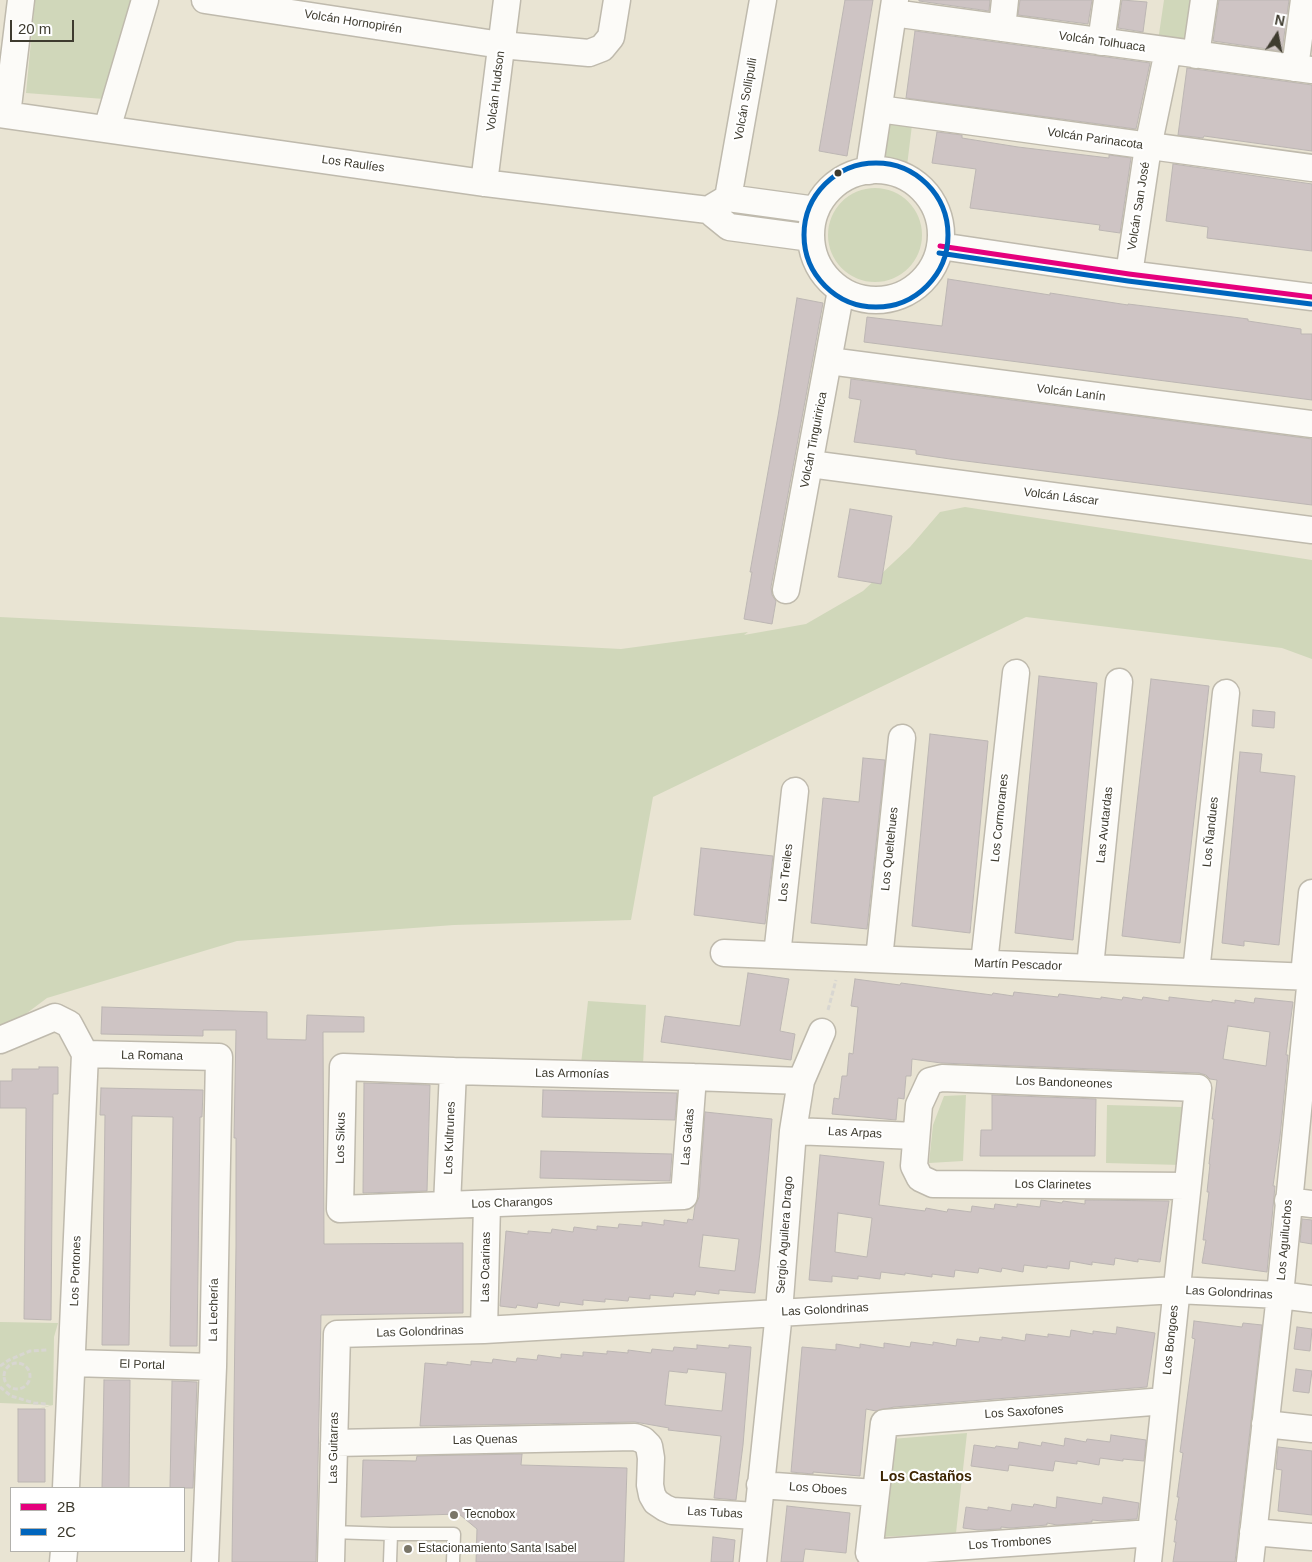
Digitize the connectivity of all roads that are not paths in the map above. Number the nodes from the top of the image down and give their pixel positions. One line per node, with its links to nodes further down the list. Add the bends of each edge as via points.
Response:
1 (21, 0): 19 (street)
2 (145, 0): 20 (street)
3 (206, 0): 14 (street, Volcán Hornopirén)
4 (507, 0): 14 (street, Volcán Hudson)
5 (617, 0): 14 (street, Volcán Hornopirén, via 611,37 602,48 589,53)
6 (764, 0): 25 (street, Volcán Sollipulli)
7 (1006, 0): 12 (street)
8 (1107, 0): 13 (street)
9 (1204, 0): 16 (street)
10 (1304, 0): 17 (street)
11 (894, 7): 12 (street, Volcán Tolhuaca); 18 (street)
12 (1002, 28): 13 (street, Volcán Tolhuaca)
13 (1101, 42): 15 (street, Volcán Tolhuaca)
14 (502, 45): 24 (street, Volcán Hudson)
15 (1168, 51): 16 (street, Volcán Tolhuaca); 21 (street, Volcán San José)
16 (1196, 55): 17 (street, Volcán Tolhuaca)
17 (1303, 69)
18 (878, 108): 21 (street, Volcán Parinacota); 23 (street)
19 (3, 115): 20 (street, Los Raulíes)
20 (107, 129): 24 (street, Los Raulíes)
21 (1148, 147): 22 (street, Volcán Parinacota); 29 (street, Volcán San José)
22 (1312, 168)
23 (869, 171): 26 (street, via 839,182 824,196); 28 (street, via 902,176 920,188 937,215)
24 (484, 183): 25 (street, Los Raulíes)
25 (718, 204): 26 (street, Los Raulíes); 27 (street, via 729,227)
26 (816, 210): 27 (street)
27 (811, 238): 30 (street, via 819,267)
28 (940, 246): 29 (street); 30 (street, via 934,264 923,280 899,296 870,300)
29 (1129, 274): 31 (street)
30 (842, 290): 32 (street, Volcán Tinguiririca)
31 (1312, 297)
32 (829, 361): 33 (street, Volcán Lanín); 34 (street, Volcán Tinguiririca)
33 (1312, 424)
34 (810, 464): 35 (street, Volcán Láscar); 36 (street, Volcán Tinguiririca)
35 (1312, 530)
36 (786, 590)
37 (1016, 674): 46 (street, Los Cormoranes)
38 (1119, 682): 47 (street, Las Avutardas)
39 (1226, 692): 48 (street, Los Ñandues)
40 (902, 738): 45 (street, Los Queltehues)
41 (795, 791): 44 (street, Los Treiles)
42 (1312, 894): 49 (street, Los Aguiluchos)
43 (724, 953): 44 (street, Martín Pescador)
44 (777, 955): 45 (street, Martín Pescador)
45 (879, 959): 46 (street, Martín Pescador)
46 (984, 963): 47 (street, Martín Pescador)
47 (1090, 968): 48 (street, Martín Pescador)
48 (1196, 972): 49 (street, Martín Pescador)
49 (1309, 976): 59 (street, Los Aguiluchos)
50 (822, 1032): 57 (street, Sergio Aguilera Drago)
51 (0, 1040): 52 (street, via 55,1017 69,1024)
52 (85, 1054): 53 (street, La Romana); 74 (street, Los Portones)
53 (219, 1057): 75 (street, La Lechería)
54 (343, 1067): 55 (street, Las Armonías); 67 (street, Los Sikus)
55 (453, 1071): 56 (street, Las Armonías); 66 (street, Los Kultrunes)
56 (693, 1077): 57 (street, Las Armonías); 63 (street, Las Gaitas)
57 (802, 1081): 60 (street, Sergio Aguilera Drago)
58 (1198, 1088): 61 (street, Los Bandoneones, via 942,1078 930,1081 919,1105); 62 (street, Los Bongoes)
59 (1305, 1096): 64 (street, Los Aguiluchos)
60 (794, 1130): 61 (street, Las Arpas); 71 (street, Sergio Aguilera Drago)
61 (916, 1136): 62 (street, Los Clarinetes, via 914,1166 920,1178 933,1184)
62 (1187, 1186): 68 (street, Los Bongoes)
63 (684, 1196): 65 (street, Los Charangos)
64 (1300, 1202): 69 (street, Los Aguiluchos)
65 (487, 1204): 66 (street, Los Charangos); 72 (street, Las Ocarinas)
66 (447, 1205): 67 (street, Los Charangos)
67 (340, 1209)
68 (1176, 1290): 69 (street, Las Golondrinas); 71 (street, Las Golondrinas); 76 (street, Los Bongoes)
69 (1280, 1295): 70 (street, Las Golondrinas); 77 (street, Los Aguiluchos)
70 (1312, 1298)
71 (779, 1312): 72 (street, Las Golondrinas); 80 (street, Sergio Aguilera Drago)
72 (484, 1330): 73 (street, Las Golondrinas)
73 (337, 1334): 79 (street, Las Guitarras)
74 (72, 1354): 75 (street, El Portal); 81 (street, Los Portones)
75 (213, 1367): 90 (street, La Lechería)
76 (1165, 1401): 82 (street, Los Saxofones, via 884,1423); 87 (street, Los Bongoes)
77 (1265, 1424): 78 (street); 86 (street, Los Aguiluchos)
78 (1312, 1429)
79 (334, 1443): 83 (street, Las Quenas, via 635,1438 649,1446 652,1495 656,1502); 85 (street, Las Guitarras)
80 (760, 1485): 82 (street, Los Oboes); 84 (street, Sergio Aguilera Drago)
81 (66, 1487)
82 (875, 1494): 87 (street, Los Trombones, via 869,1553)
83 (672, 1511): 84 (street, Las Tubas)
84 (757, 1516): 94 (street, Sergio Aguilera Drago)
85 (332, 1532): 88 (lane); 91 (street, Las Guitarras)
86 (1254, 1532): 89 (street); 96 (street, Los Aguiluchos)
87 (1151, 1533): 95 (street, Los Bongoes)
88 (391, 1534): 92 (lane); 93 (lane, via 454,1534)
89 (1312, 1537)
90 (205, 1562)
91 (331, 1562)
92 (390, 1562)
93 (453, 1562)
94 (753, 1562)
95 (1148, 1562)
96 (1250, 1562)

